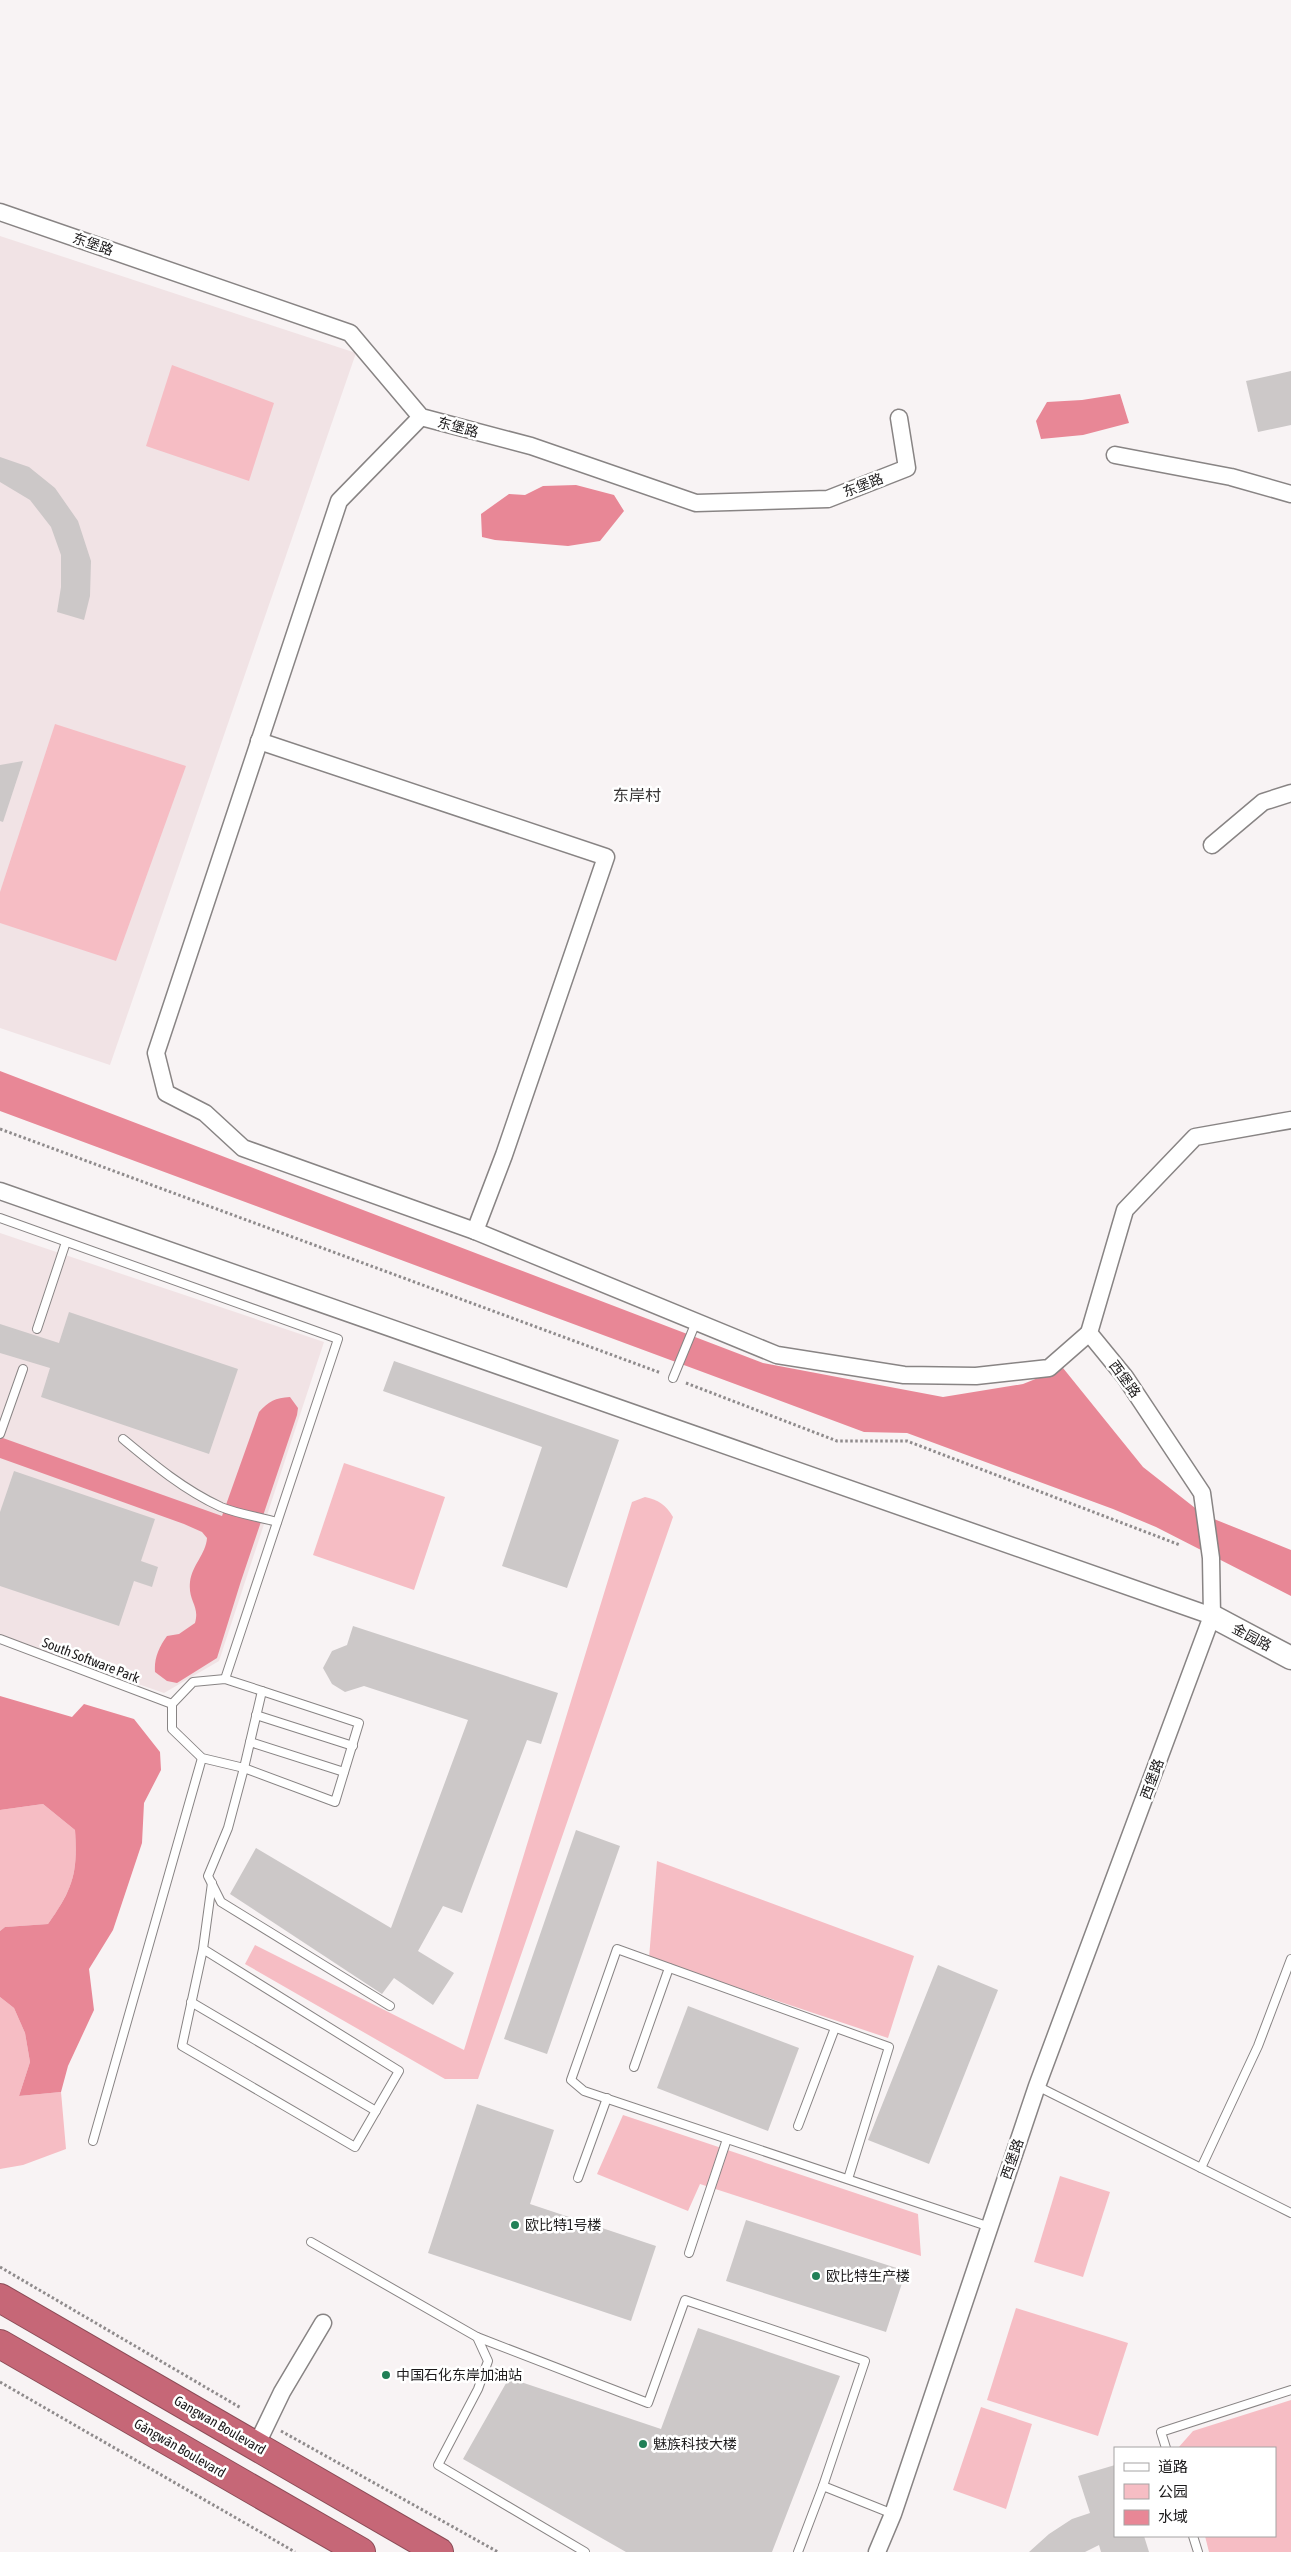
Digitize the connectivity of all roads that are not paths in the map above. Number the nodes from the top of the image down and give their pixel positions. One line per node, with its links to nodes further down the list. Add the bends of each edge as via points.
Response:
1 (0, 212): 2 (street, 东堡路, via 350,333)
2 (421, 417): 3 (street, 东堡路, via 530,446 696,503 828,499 907,468); 6 (street, via 339,501)
3 (899, 418)
4 (1115, 455): 5 (street, via 1231,477)
5 (1291, 494)
6 (259, 741): 12 (street, via 156,1052 166,1093 205,1113 243,1148); 12 (street, via 606,857)
7 (1291, 793): 8 (street, via 1264,802)
8 (1212, 845)
9 (1291, 1120): 16 (street, via 1195,1137 1125,1210)
10 (0, 1191): 22 (street)
11 (0, 1218): 13 (lane)
12 (475, 1231): 14 (street)
13 (66, 1242): 15 (lane); 21 (lane, via 338,1339)
14 (696, 1322): 16 (street, via 777,1355 904,1375 976,1376 1049,1368); 18 (lane)
15 (37, 1329)
16 (1090, 1333): 22 (street, 西堡路, via 1125,1377 1204,1498 1211,1558)
17 (23, 1369): 19 (lane)
18 (673, 1378)
19 (1, 1431)
20 (122, 1438): 21 (lane, via 189,1490 222,1507)
21 (277, 1522): 25 (lane)
22 (1212, 1616): 24 (street, 金园路); 42 (street, 西堡路)
23 (0, 1639): 27 (lane, South Software Park)
24 (1291, 1658)
25 (225, 1679): 26 (lane); 27 (lane, via 193,1682)
26 (262, 1691): 28 (lane); 30 (lane, via 359,1723)
27 (172, 1704): 31 (lane, via 172,1729)
28 (256, 1715): 29 (lane); 30 (lane)
29 (250, 1742): 32 (lane); 33 (lane)
30 (353, 1746): 33 (lane)
31 (202, 1758): 32 (lane); 47 (lane)
32 (244, 1768): 33 (lane, via 335,1802); 34 (lane, via 228,1828 208,1876)
33 (344, 1772)
34 (212, 1883): 35 (lane); 39 (lane, via 221,1902)
35 (202, 1949): 38 (lane); 44 (lane, via 399,2072)
36 (1291, 1959): 48 (lane, via 1258,2046)
37 (669, 1968): 40 (lane); 41 (lane); 43 (lane, via 617,1949 571,2080 584,2091)
38 (191, 2002): 44 (lane); 44 (lane, via 182,2046 355,2147)
39 (390, 2006)
40 (835, 2028): 45 (lane); 50 (lane, via 889,2047)
41 (634, 2067)
42 (1037, 2086): 48 (lane); 52 (street, 西堡路)
43 (607, 2098): 46 (lane); 49 (lane)
44 (376, 2111)
45 (798, 2126)
46 (727, 2139): 50 (lane); 54 (lane)
47 (94, 2141)
48 (1201, 2168): 51 (lane)
49 (578, 2178)
50 (848, 2179): 52 (lane)
51 (1291, 2213)
52 (990, 2227): 63 (street, 西堡路)
53 (311, 2242): 57 (lane)
54 (689, 2253)
55 (0, 2298): 60 (highway, Gangwan Boulevard)
56 (323, 2323): 60 (street, via 282,2392)
57 (477, 2337): 62 (lane, via 648,2403 686,2300 865,2361); 67 (lane, via 488,2361 478,2389 438,2464)
58 (0, 2344): 65 (highway, Gǎngwān Boulevard)
59 (1291, 2390): 61 (lane, via 1161,2432)
60 (262, 2435): 66 (highway, Gangwan Boulevard)
61 (1166, 2447)
62 (823, 2486): 63 (lane); 68 (lane)
63 (893, 2514): 69 (street, 西堡路)
64 (1193, 2537): 70 (lane)
65 (361, 2552)
66 (439, 2552)
67 (585, 2552)
68 (798, 2552)
69 (877, 2552)
70 (1198, 2552)

